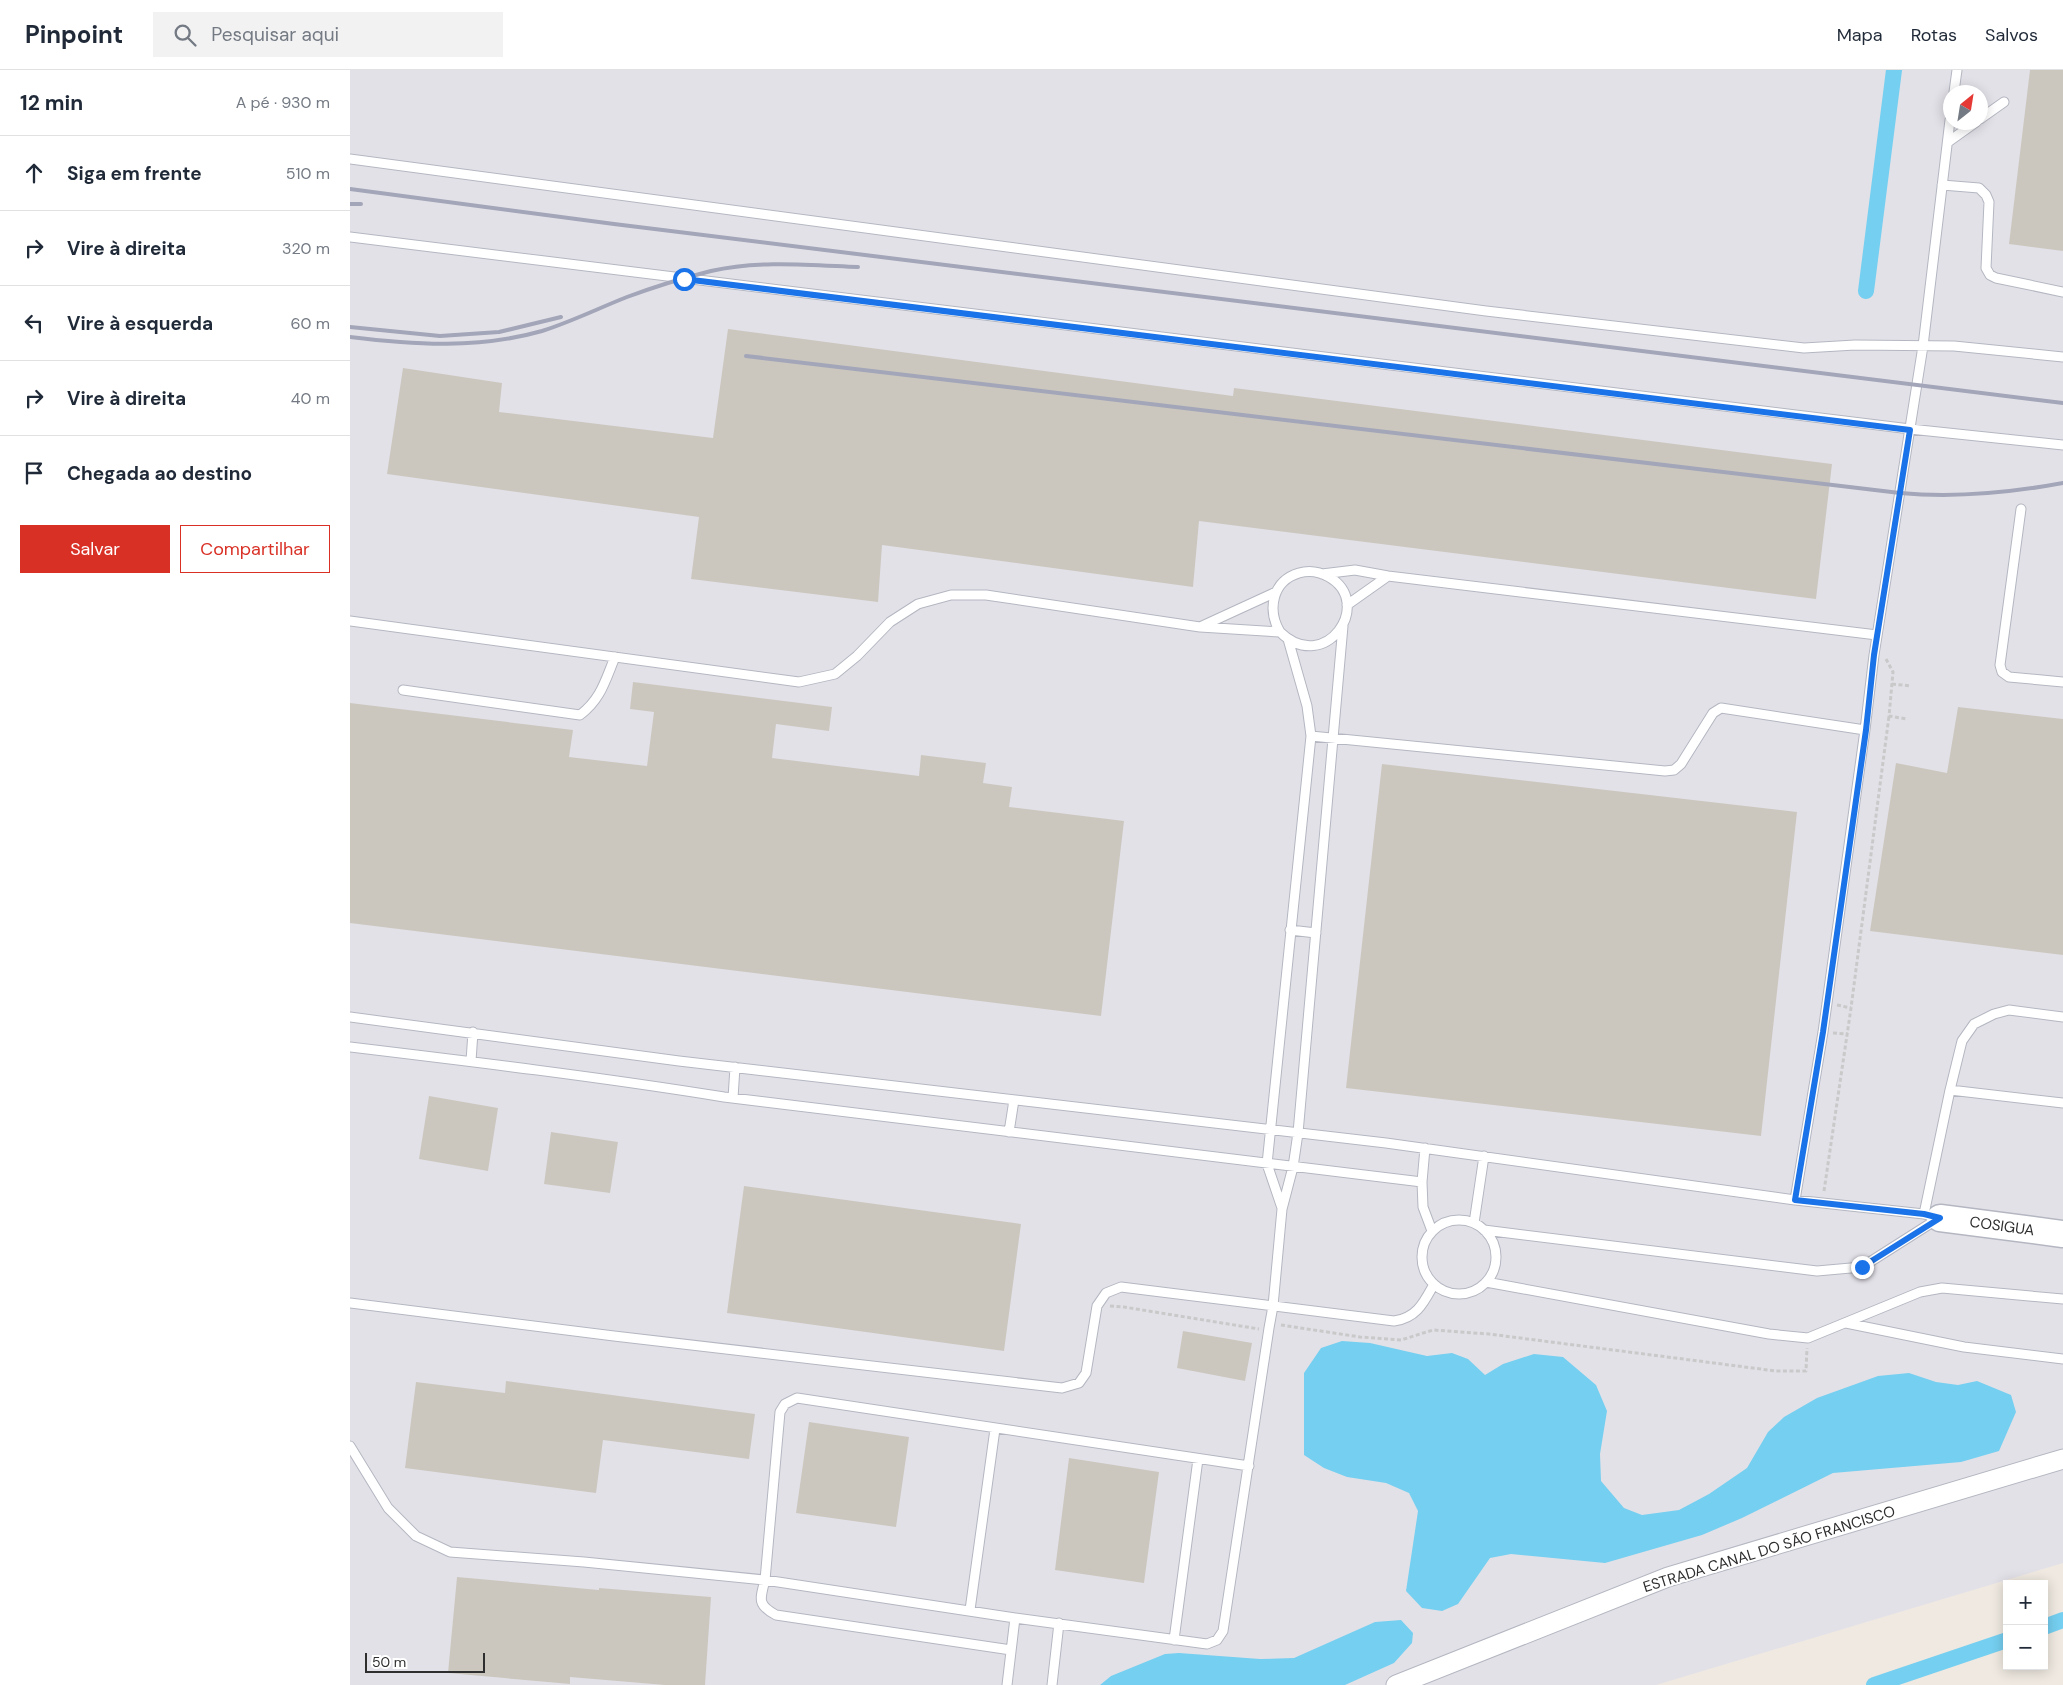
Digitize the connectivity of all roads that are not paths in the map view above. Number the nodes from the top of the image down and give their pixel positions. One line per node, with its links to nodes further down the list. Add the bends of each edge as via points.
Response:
1 (1957, 70): 2 (lane)
2 (1955, 85)
3 (2004, 102): 4 (lane)
4 (1988, 113)
5 (1949, 130): 7 (lane)
6 (1965, 130): 7 (lane)
7 (1948, 142): 9 (lane)
8 (350, 159): 12 (lane, via 1486,311 1804,348)
9 (1942, 185): 11 (lane, via 1980,188 1986,195 1989,202 1986,268 1990,275); 12 (lane)
10 (350, 238): 14 (lane)
11 (2063, 292)
12 (1923, 346): 13 (lane); 14 (lane)
13 (2063, 357)
14 (1910, 430): 15 (lane); 25 (lane)
15 (2063, 446)
16 (2021, 509): 28 (lane, via 2000,665 2002,672 2009,677)
17 (1322, 574): 18 (lane, via 1354,570); 19 (lane, via 1300,572 1282,583); 20 (lane, via 1339,586)
18 (1388, 576): 20 (lane); 25 (lane)
19 (1276, 592): 23 (lane); 24 (lane, via 1272,612)
20 (1347, 605): 22 (lane)
21 (350, 621): 27 (lane)
22 (1343, 626): 26 (lane, via 1337,635 1318,645 1297,644); 32 (lane)
23 (1200, 627): 24 (lane); 27 (lane, via 986,595 951,595 918,604 890,622 835,674 799,682)
24 (1280, 632): 26 (lane)
25 (1877, 634): 30 (lane)
26 (1288, 639): 31 (lane, via 1307,706)
27 (615, 657): 29 (lane, via 599,697 580,715)
28 (2063, 682)
29 (402, 690)
30 (1866, 730): 32 (lane, via 1721,708 1713,713 1681,764 1674,770 1665,771); 53 (lane, via 1823,1032)
31 (1311, 736): 32 (lane); 33 (lane)
32 (1333, 739): 34 (lane)
33 (1290, 930): 34 (lane); 45 (lane)
34 (1316, 933): 47 (lane)
35 (350, 1017): 37 (lane)
36 (2063, 1018): 41 (lane, via 2008,1010 1974,1024 1962,1041)
37 (473, 1032): 39 (lane); 40 (lane)
38 (350, 1047): 39 (lane)
39 (471, 1061): 42 (lane)
40 (735, 1067): 42 (lane); 43 (lane)
41 (1950, 1090): 44 (lane); 55 (lane)
42 (733, 1098): 46 (lane)
43 (1014, 1100): 45 (lane); 46 (lane)
44 (2063, 1103)
45 (1270, 1129): 47 (lane); 50 (lane)
46 (1009, 1132): 50 (lane)
47 (1298, 1133): 48 (lane); 51 (lane)
48 (1425, 1148): 49 (lane); 52 (lane)
49 (1484, 1156): 53 (lane); 56 (lane)
50 (1267, 1164): 51 (lane); 54 (lane)
51 (1293, 1166): 52 (lane); 54 (lane)
52 (1422, 1182): 58 (lane, via 1423,1206)
53 (1795, 1200): 55 (lane)
54 (1282, 1209): 64 (lane)
55 (1932, 1216): 57 (lane, via 1862,1267 1817,1271); 59 (street, COSIGUA)
56 (1474, 1223): 57 (lane); 58 (lane, via 1452,1220)
57 (1484, 1230): 60 (lane, via 1491,1239 1496,1261)
58 (1432, 1231): 61 (lane, via 1422,1252 1427,1275)
59 (2063, 1234)
60 (1486, 1282): 61 (lane, via 1466,1293 1454,1293); 65 (lane, via 1769,1334 1808,1338)
61 (1434, 1284): 64 (lane, via 1419,1310 1403,1320)
62 (2063, 1299): 65 (lane, via 1942,1288 1920,1292)
63 (350, 1303): 64 (lane, via 1062,1388 1079,1383 1086,1374 1097,1306 1106,1293 1121,1287)
64 (1273, 1306): 71 (lane)
65 (1845, 1322): 66 (lane, via 1964,1347)
66 (2063, 1360)
67 (995, 1429): 69 (lane); 72 (lane, via 797,1398 785,1404 780,1412); 73 (lane)
68 (350, 1446): 72 (lane, via 388,1508 416,1536 450,1552)
69 (1198, 1459): 71 (lane); 76 (lane)
70 (2063, 1459): 80 (street, ESTRADA CANAL DO SÃO FRANCISCO, via 1668,1577)
71 (1249, 1466): 76 (lane, via 1223,1631 1217,1640 1207,1644)
72 (765, 1580): 73 (lane); 77 (lane, via 760,1599 765,1609 776,1615)
73 (970, 1610): 74 (lane)
74 (1015, 1618): 75 (lane); 77 (lane)
75 (1059, 1623): 76 (lane); 79 (lane)
76 (1174, 1640)
77 (1011, 1650): 78 (lane)
78 (1007, 1685)
79 (1052, 1685)
80 (1396, 1685)

